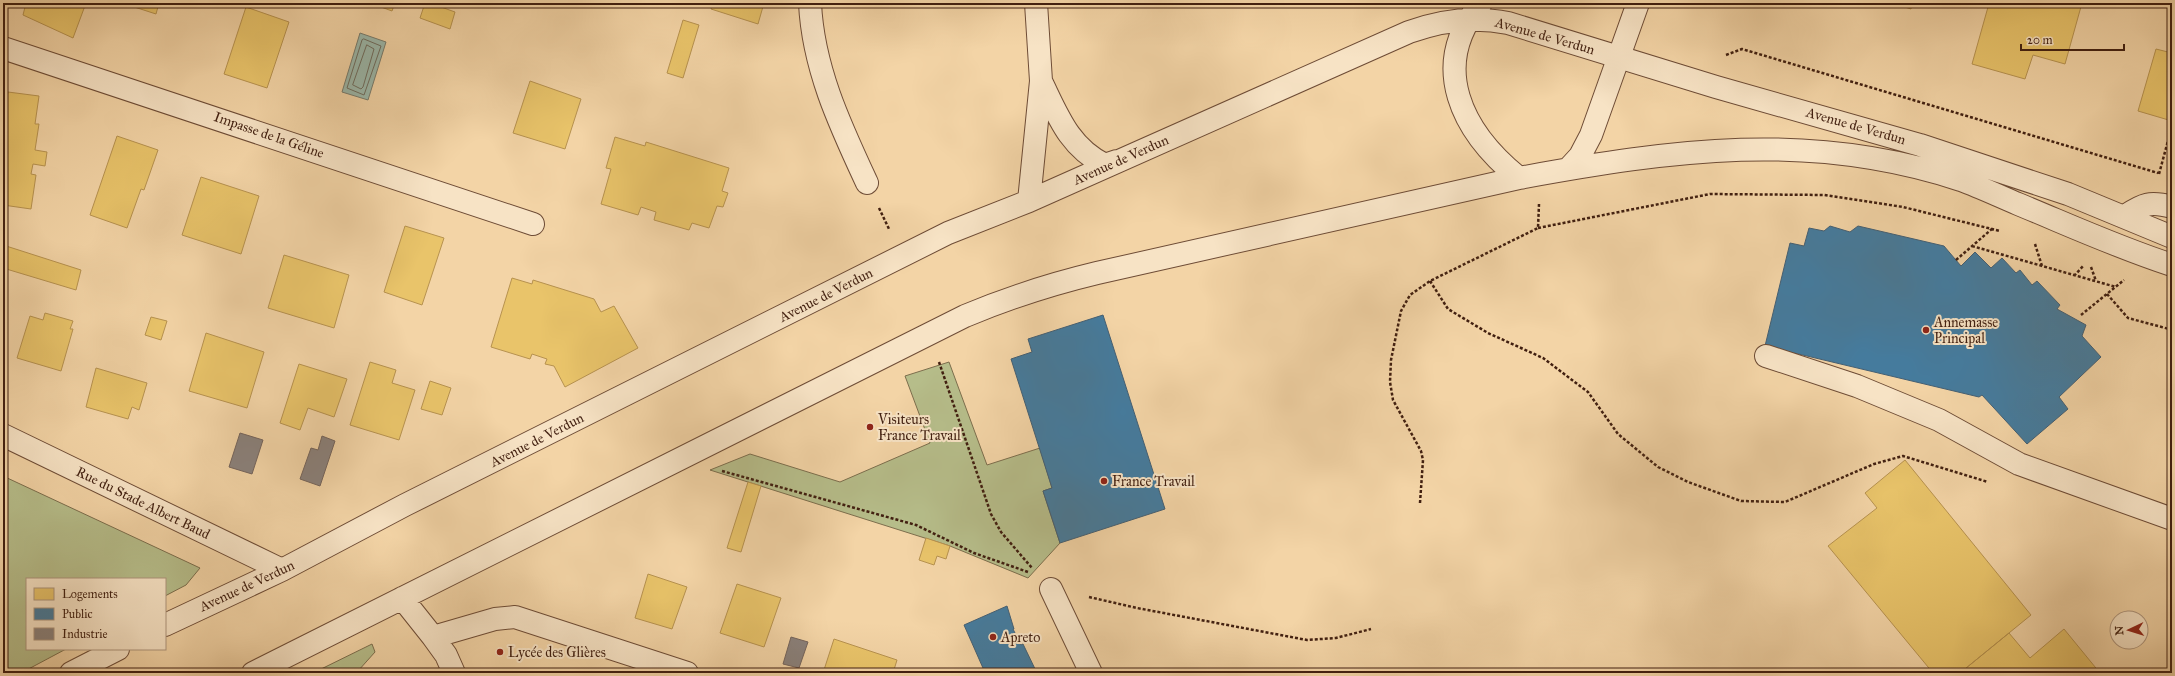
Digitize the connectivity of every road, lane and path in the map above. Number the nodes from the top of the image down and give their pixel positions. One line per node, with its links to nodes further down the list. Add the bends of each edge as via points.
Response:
1 (810, 3): 16 (street, via 811,25 825,82 836,116)
2 (1036, 3): 8 (street)
3 (1638, 3): 7 (street)
4 (1474, 11): 7 (street, Avenue de Verdun); 10 (street, Avenue de Verdun, via 1409,32); 15 (street, via 1457,43 1454,56 1455,82 1459,97 1484,142 1504,166)
5 (3, 48): 20 (street, Impasse de la Géline)
6 (1726, 55): 13 (path, via 1742,49)
7 (1618, 57): 11 (street, via 1591,135 1580,156); 19 (street, Avenue de Verdun, via 1920,145 2068,194)
8 (1041, 81): 10 (street, via 1073,141 1088,156 1105,165); 17 (street)
9 (2172, 126): 13 (path)
10 (1120, 160): 17 (street, Avenue de Verdun)
11 (1569, 168): 12 (street, Avenue de Verdun); 31 (street, Avenue de Verdun, via 1704,150 1827,151 1882,159 1963,181 2124,248)
12 (1540, 174): 15 (street, Avenue de Verdun); 21 (path)
13 (2159, 174): 14 (path)
14 (2165, 175)
15 (1519, 178): 44 (street, Avenue de Verdun, via 1097,273 1034,290 965,316)
16 (867, 183): 23 (path)
17 (1029, 200): 48 (street, Avenue de Verdun, via 948,233 405,505)
18 (2172, 207): 19 (street, via 2154,203)
19 (2125, 216): 25 (street, Avenue de Verdun)
20 (534, 224)
21 (1538, 228): 22 (path, via 1710,194 1824,194 1903,207); 35 (path)
22 (1993, 228): 24 (path); 28 (path)
23 (890, 231)
24 (2007, 233)
25 (2172, 237)
26 (2028, 241): 27 (path)
27 (2035, 244): 29 (path); 32 (path)
28 (1972, 246): 30 (path); 32 (path)
29 (2043, 246)
30 (1956, 260)
31 (2172, 265)
32 (2042, 267): 33 (path)
33 (2074, 276): 36 (path); 36 (path, via 2088,260)
34 (2127, 278): 37 (path)
35 (1430, 281): 45 (path, via 1448,309 1488,333 1543,358 1588,392 1618,434 1658,467 1688,482 1741,501 1785,502 1874,464 1903,456); 46 (path, via 1410,295 1401,311 1391,360 1390,382 1393,400 1421,451 1423,460)
36 (2096, 282): 37 (path)
37 (2116, 287): 38 (path)
38 (2107, 294): 39 (path); 40 (path, via 2128,318)
39 (2081, 315)
40 (2170, 329)
41 (1766, 356): 47 (street, via 1858,386 1939,420 2020,464)
42 (938, 359): 49 (path, via 991,514 1001,532)
43 (3, 435): 48 (street, Rue du Stade Albert Baud)
44 (680, 459): 49 (path, via 916,525); 50 (street, Avenue de Verdun)
45 (1991, 483)
46 (1420, 503)
47 (2172, 519)
48 (282, 570): 51 (street, Avenue de Verdun)
49 (1044, 582): 52 (path, via 1137,608 1307,640 1336,638); 59 (street)
50 (402, 598): 53 (street); 56 (street, Avenue de Verdun)
51 (166, 625)
52 (1371, 629)
53 (433, 637): 57 (street, via 446,655); 58 (street, via 495,619 515,617)
54 (116, 650): 55 (street)
55 (71, 673)
56 (253, 673)
57 (454, 673)
58 (687, 673)
59 (1091, 673)

